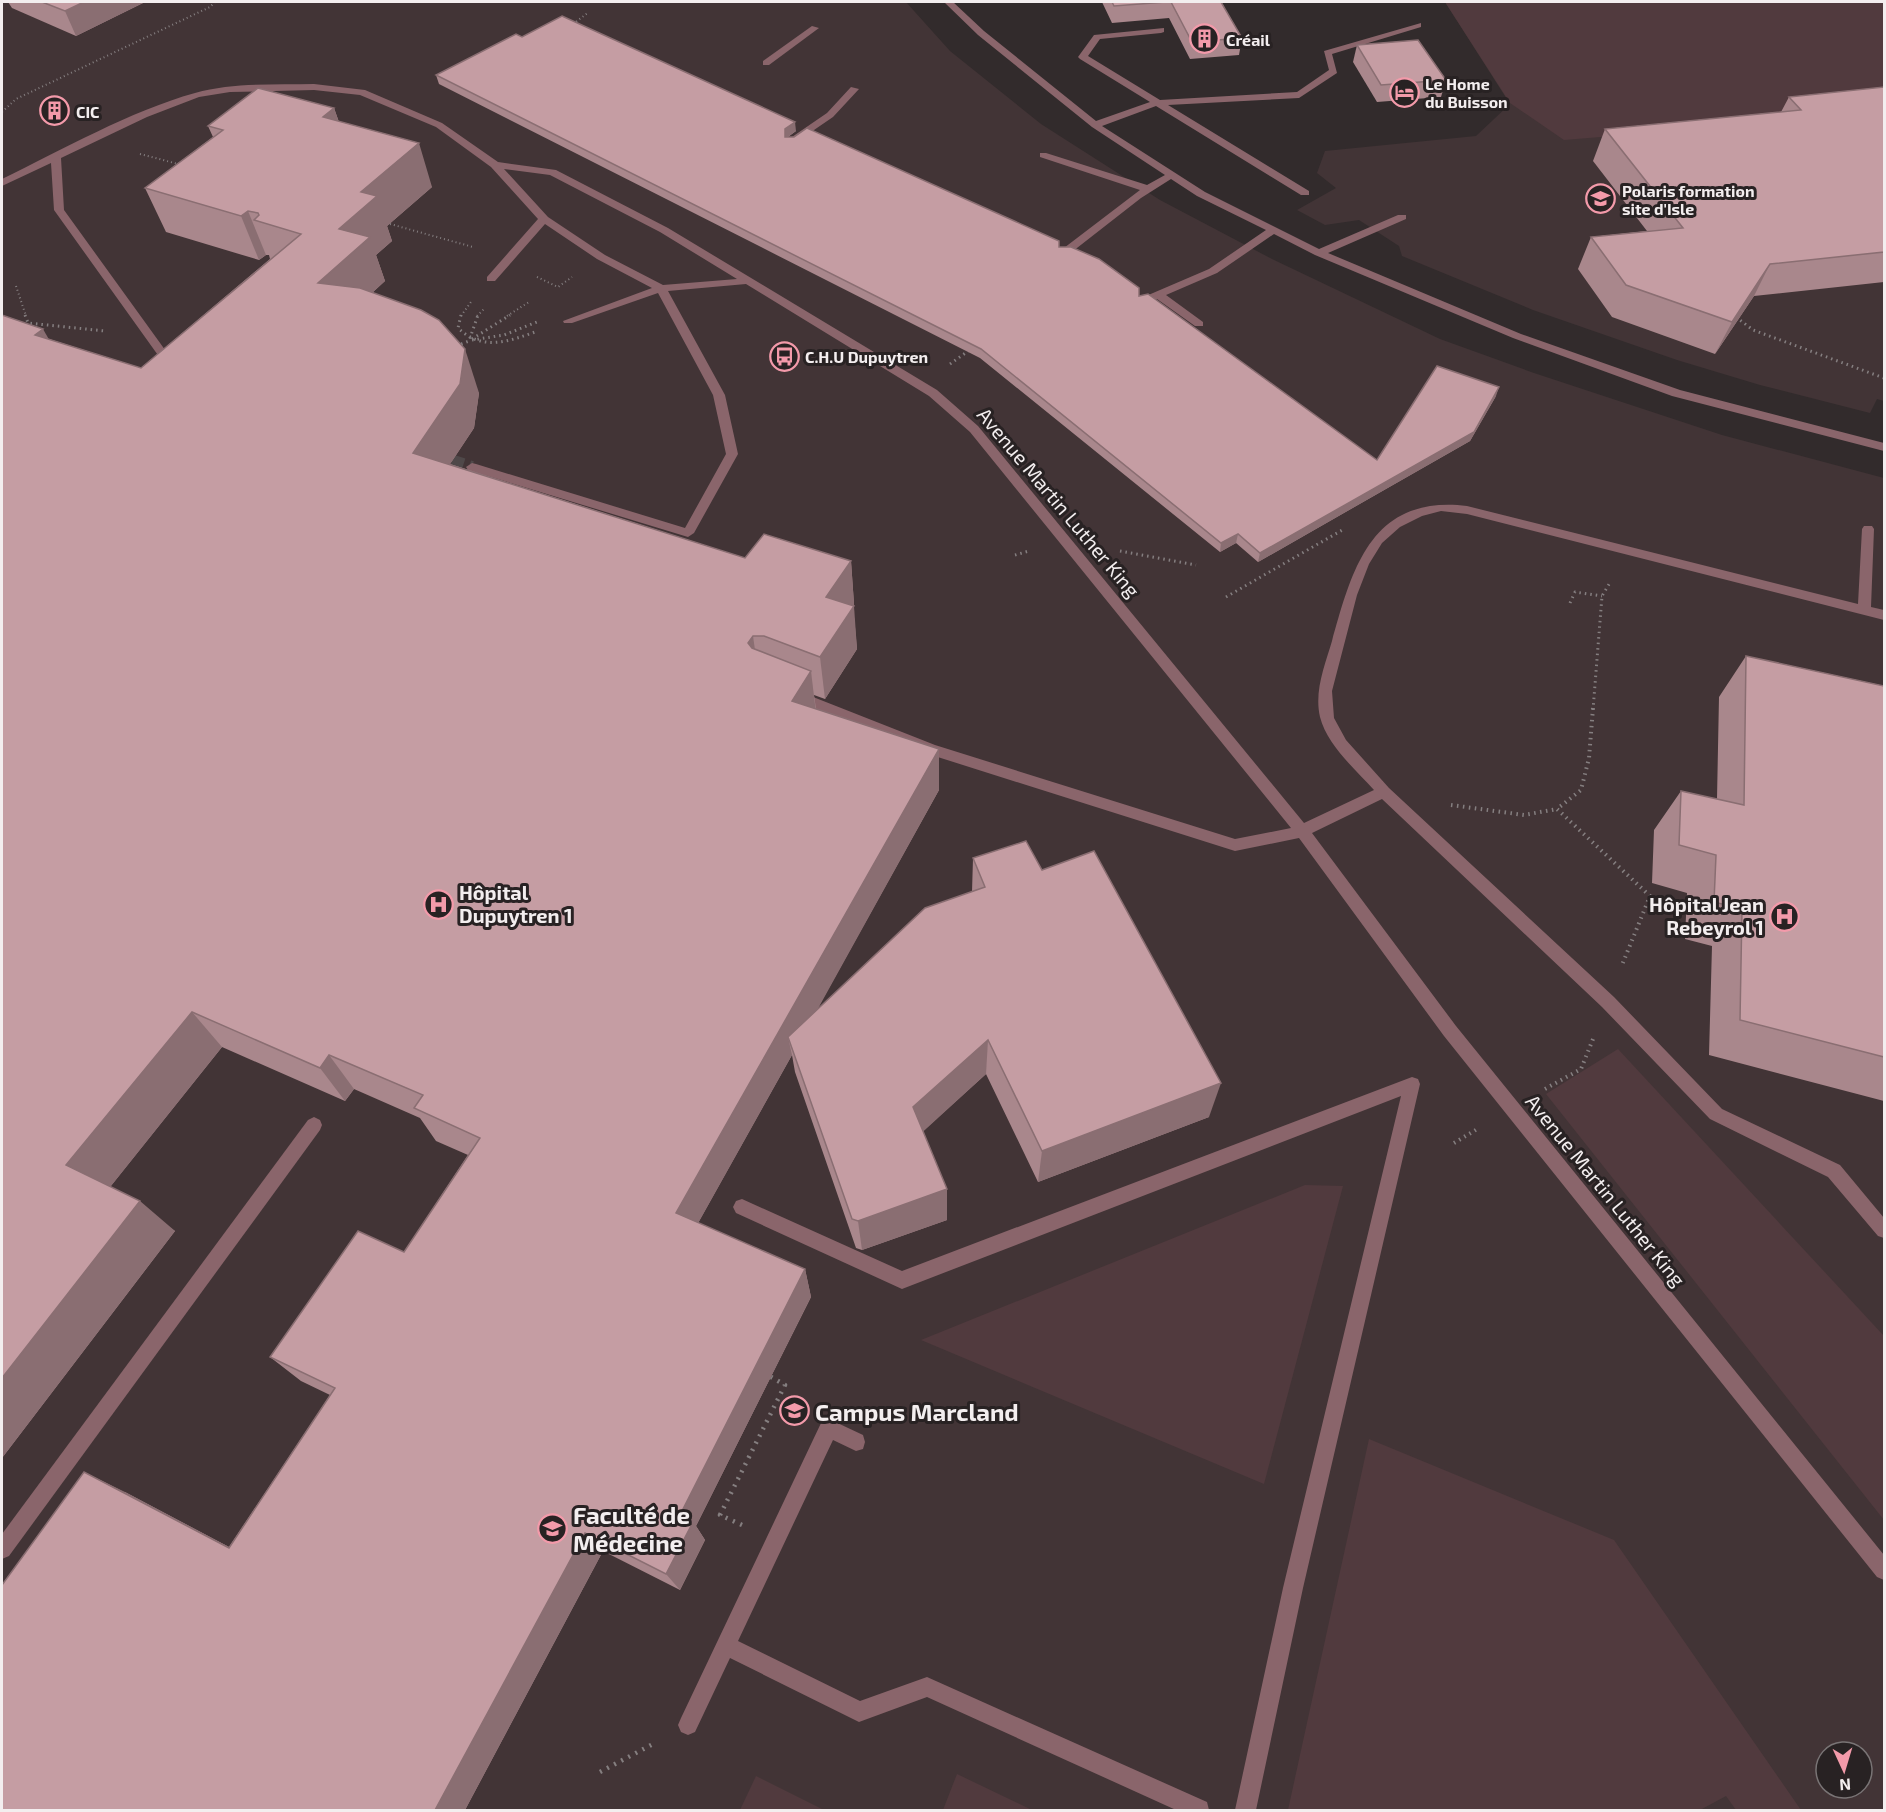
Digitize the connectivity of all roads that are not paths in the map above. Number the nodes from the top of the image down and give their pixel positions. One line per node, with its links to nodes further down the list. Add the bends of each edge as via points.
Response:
1 (948, 2): 8 (street)
2 (1418, 25): 7 (street, via 1327,53 1334,71 1299,95)
3 (815, 28): 5 (street)
4 (1161, 30): 7 (street, via 1097,37 1083,57)
5 (766, 63)
6 (854, 89): 9 (street, via 830,116)
7 (1156, 104): 8 (street); 16 (street)
8 (1095, 125): 13 (street)
9 (790, 142)
10 (1043, 155): 15 (street)
11 (56, 157): 12 (street, via 144,115 197,95 230,89 314,87 362,92 439,125); 14 (street); 29 (street, via 59,210)
12 (495, 165): 18 (street); 23 (street, Avenue Martin Luther King, via 552,172 663,230)
13 (1172, 175): 15 (street); 19 (street)
14 (2, 183)
15 (1148, 189): 20 (street)
16 (1305, 192)
17 (1402, 218): 21 (street)
18 (544, 219): 22 (street); 24 (street, via 601,257)
19 (1273, 230): 21 (street); 25 (street, via 1213,271)
20 (1064, 253)
21 (1319, 253): 30 (street, via 1517,336 1676,393)
22 (491, 279)
23 (748, 281): 24 (street); 37 (street, Avenue Martin Luther King, via 933,393 974,429)
24 (661, 288): 27 (street); 31 (street, via 719,395 732,454 688,532)
25 (1158, 294): 26 (street); 28 (street)
26 (1143, 301)
27 (568, 321)
28 (1199, 324)
29 (183, 371)
30 (1884, 447)
31 (472, 467)
32 (1868, 529): 33 (street)
33 (1864, 609): 34 (street); 36 (street, via 1467,510 1441,507 1418,513 1395,524 1378,540 1363,564 1325,692 1327,718 1341,744)
34 (1884, 615)
35 (786, 693): 37 (street, via 930,749 1235,845)
36 (1384, 792): 37 (street); 40 (street, via 1608,1002 1716,1114 1834,1171)
37 (1302, 831): 43 (street, Avenue Martin Luther King, via 1450,1031)
38 (314, 1125): 42 (street)
39 (742, 1207): 47 (street, via 902,1280 1412,1084)
40 (1884, 1230)
41 (856, 1442): 44 (street, via 829,1428)
42 (2, 1549)
43 (1884, 1570)
44 (726, 1645): 45 (street); 46 (street, via 859,1712 927,1686)
45 (688, 1725)
46 (1199, 1810)
47 (1245, 1810)

